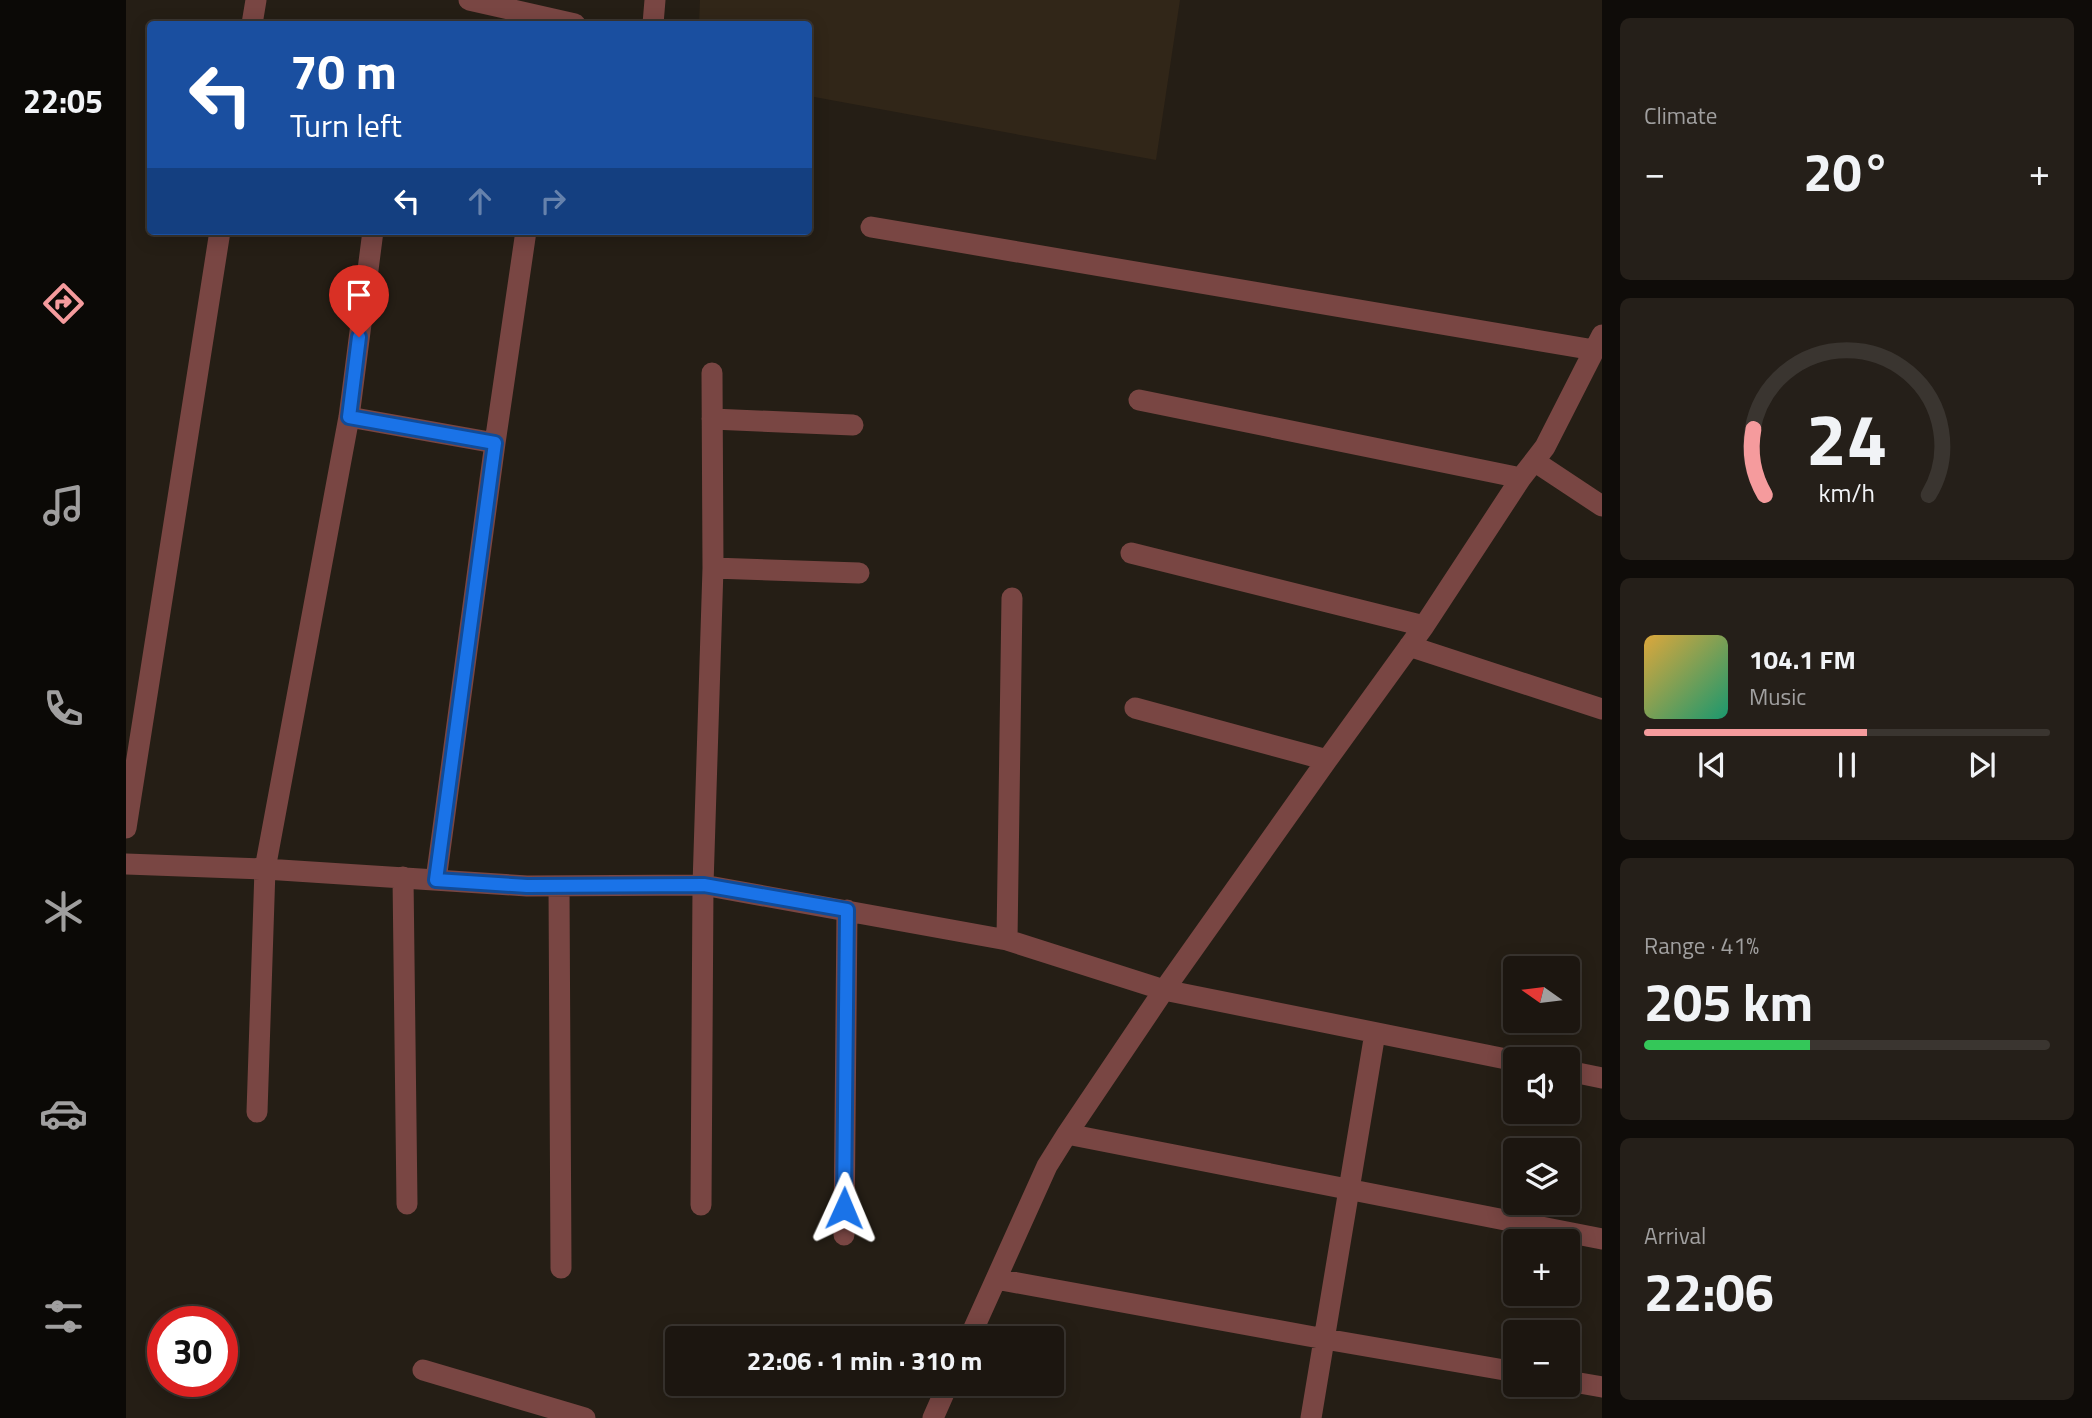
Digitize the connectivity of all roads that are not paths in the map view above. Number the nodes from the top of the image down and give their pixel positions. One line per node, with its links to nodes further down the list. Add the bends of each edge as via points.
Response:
1 (256, 0): 4 (street)
2 (469, 0): 5 (street)
3 (655, 0): 6 (street)
4 (252, 21)
5 (562, 21)
6 (653, 21)
7 (871, 227): 11 (street)
8 (219, 235): 29 (street)
9 (372, 235): 14 (street)
10 (525, 235): 17 (street)
11 (1598, 342): 18 (street, via 1545,447)
12 (712, 373): 15 (street)
13 (1139, 400): 18 (street)
14 (349, 417): 17 (street); 31 (street)
15 (712, 419): 16 (street); 21 (street)
16 (853, 425)
17 (495, 443): 33 (street)
18 (1527, 470): 19 (street); 24 (street)
19 (1602, 506)
20 (1131, 553): 24 (street)
21 (713, 568): 22 (street); 34 (street)
22 (859, 573)
23 (1012, 598): 37 (street)
24 (1424, 626): 25 (street)
25 (1409, 646): 27 (street); 28 (street)
26 (1135, 708): 28 (street)
27 (1602, 709)
28 (1327, 760): 38 (street)
29 (126, 828)
30 (126, 864): 31 (street)
31 (265, 869): 32 (street); 43 (street)
32 (402, 877): 33 (street); 46 (street)
33 (436, 880): 35 (street)
34 (704, 885): 35 (street); 36 (street); 47 (street)
35 (559, 886): 50 (street)
36 (847, 910): 37 (street); 48 (street)
37 (1007, 940): 38 (street)
38 (1164, 990): 39 (street); 44 (street)
39 (1375, 1033): 40 (street); 45 (street)
40 (1503, 1058)
41 (1580, 1073): 42 (street)
42 (1602, 1078)
43 (257, 1112)
44 (1067, 1134): 45 (street); 51 (street)
45 (1350, 1188): 49 (street); 53 (street)
46 (407, 1204)
47 (701, 1205)
48 (844, 1236)
49 (1602, 1239)
50 (561, 1268)
51 (996, 1279): 52 (street); 53 (street)
52 (975, 1326)
53 (1325, 1339): 55 (street); 61 (street)
54 (423, 1370): 60 (street)
55 (1503, 1370)
56 (1580, 1383): 57 (street)
57 (1602, 1387)
58 (944, 1396): 59 (street)
59 (937, 1417)
60 (585, 1418)
61 (1311, 1418)

